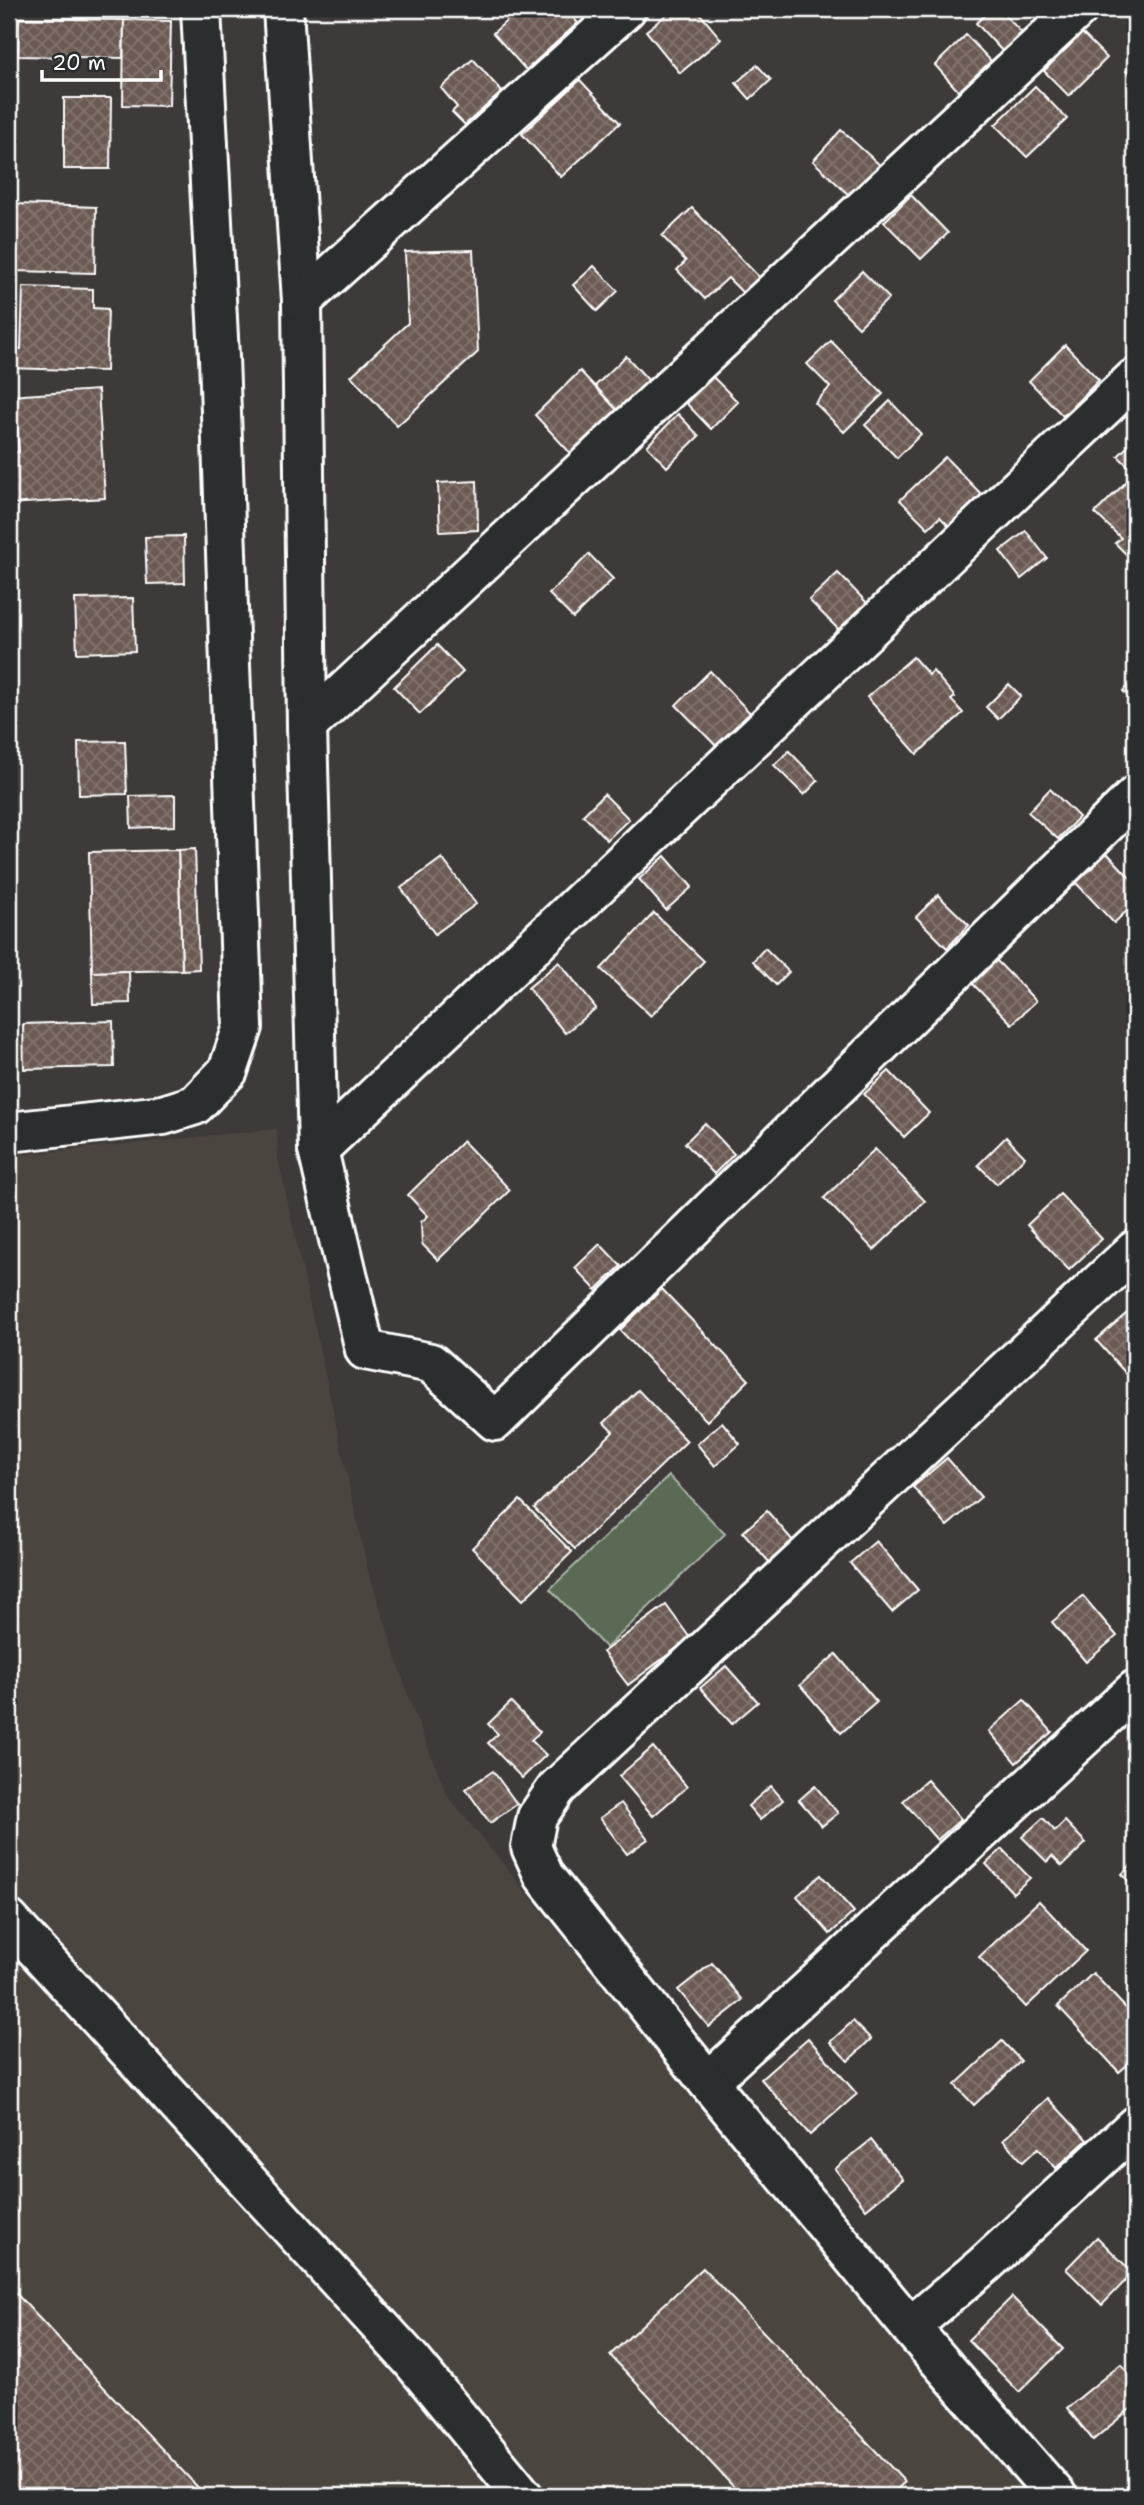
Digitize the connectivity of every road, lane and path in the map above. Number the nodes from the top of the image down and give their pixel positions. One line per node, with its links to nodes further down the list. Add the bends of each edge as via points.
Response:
1 (201, 9): 9 (lane, via 219,356 243,1027 228,1071 195,1105 163,1115)
2 (283, 9): 5 (lane)
3 (626, 9): 5 (lane)
4 (1078, 9): 7 (lane)
5 (302, 301): 7 (lane)
6 (1135, 378): 10 (lane)
7 (307, 726): 10 (lane)
8 (1135, 796): 10 (lane, via 495,1421 431,1363 365,1350)
9 (9, 1132)
10 (318, 1150)
11 (1135, 1250): 14 (lane, via 557,1788 537,1817 531,1847 544,1876)
12 (1135, 1690): 14 (lane)
13 (9, 1920): 17 (lane, via 412,2361)
14 (708, 2082): 16 (lane)
15 (1135, 2126): 16 (lane)
16 (910, 2327): 18 (lane)
17 (523, 2496)
18 (1057, 2496)

